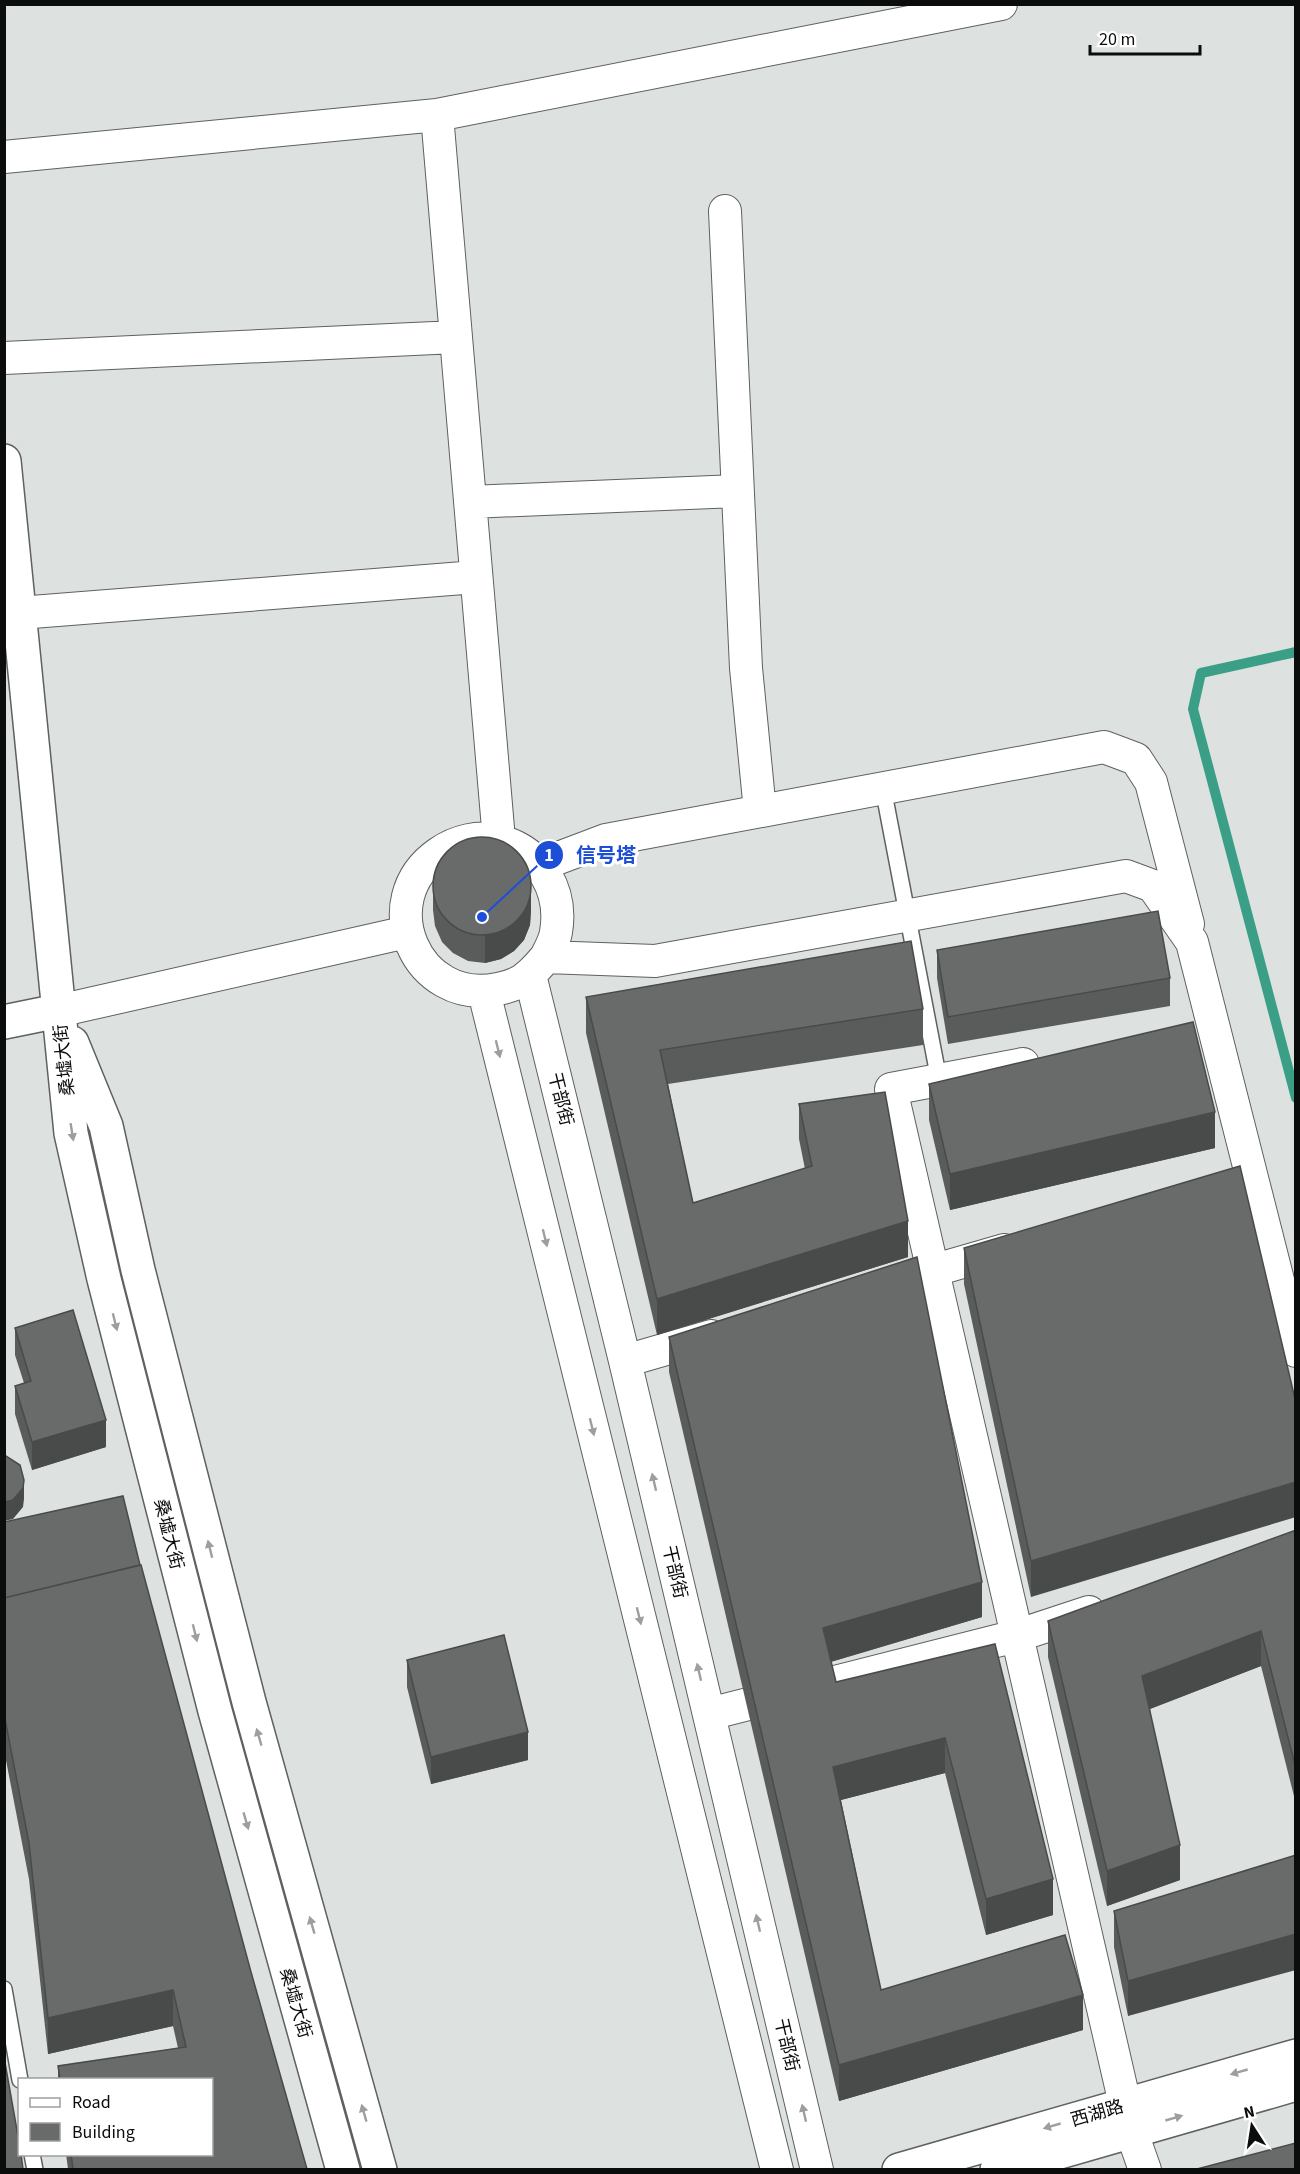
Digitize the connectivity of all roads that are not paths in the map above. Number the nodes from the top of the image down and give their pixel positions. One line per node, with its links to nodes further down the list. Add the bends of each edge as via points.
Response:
1 (1001, 4): 2 (street)
2 (437, 115): 3 (street); 5 (street)
3 (4, 157)
4 (725, 211): 8 (street)
5 (456, 337): 6 (street); 9 (street)
6 (4, 358)
7 (4, 461): 11 (main road)
8 (737, 491): 9 (street); 13 (street, via 746,668)
9 (470, 502): 10 (street)
10 (476, 577): 11 (street); 14 (street)
11 (19, 613): 21 (main road)
12 (883, 788): 13 (street); 16 (lane); 18 (street, via 1104,747 1136,759 1151,782)
13 (760, 811): 15 (street, via 606,840)
14 (499, 840): 15 (street, via 522,849); 17 (street, via 474,839 450,845 428,860 413,881 405,906)
15 (540, 865): 19 (street, via 553,886 559,910 556,935)
16 (908, 915): 18 (street, via 1125,876 1153,886); 19 (street, via 655,961); 24 (lane)
17 (407, 932): 20 (street, via 417,957 434,976 458,988); 21 (street)
18 (1192, 942): 29 (street, via 1203,1031 1241,1183)
19 (538, 966): 20 (street, via 508,987); 30 (street, 干部街)
20 (484, 992): 41 (street, one-way to 41)
21 (58, 1011): 22 (main road); 39 (main road, 桑墟大街, one-way to 39, via 71,1133 104,1279 215,1712); 40 (main road, 桑墟大街, one-way to 21, via 249,1702 138,1270 106,1126)
22 (4, 1022)
23 (1054, 1058): 24 (street)
24 (939, 1080): 26 (street, via 891,1089)
25 (1036, 1241): 26 (street)
26 (933, 1270): 27 (street); 32 (street)
27 (887, 1284)
28 (739, 1327): 30 (street)
29 (1296, 1352)
30 (625, 1361): 33 (street, 干部街, one-way to 30)
31 (1117, 1603): 32 (street)
32 (1016, 1636): 33 (street); 38 (street)
33 (709, 1714): 42 (street, 干部街, one-way to 33)
34 (4, 1989): 36 (lane)
35 (1296, 2056): 38 (main road, 西湖路, one-way to 38)
36 (20, 2078)
37 (1296, 2084): 38 (main road, 西湖路, one-way to 37)
38 (1128, 2117): 43 (main road, 西湖路, one-way to 43); 44 (main road, 西湖路); 45 (street)
39 (343, 2169)
40 (380, 2169)
41 (777, 2169)
42 (817, 2169)
43 (899, 2169)
44 (997, 2169)
45 (1144, 2169)

